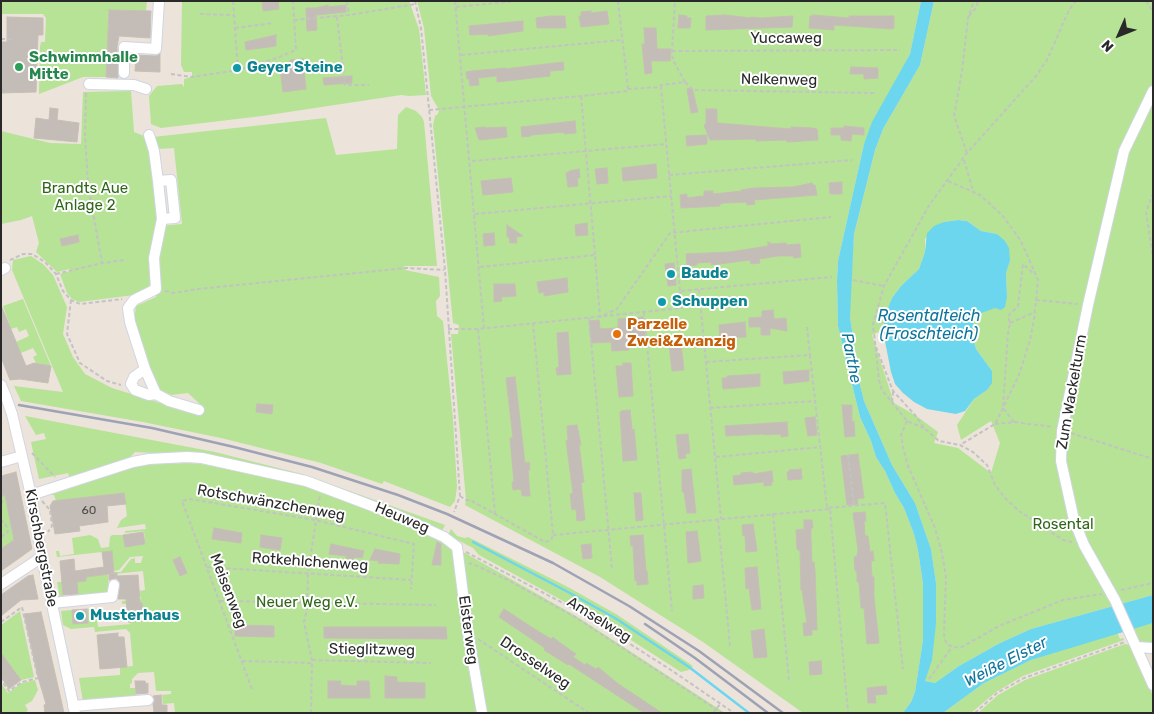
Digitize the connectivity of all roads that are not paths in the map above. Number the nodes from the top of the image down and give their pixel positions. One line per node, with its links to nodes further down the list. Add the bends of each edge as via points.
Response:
1 (159, 1): 2 (street, via 156,48 124,47)
2 (124, 73)
3 (89, 84): 4 (street)
4 (146, 88)
5 (1153, 91): 19 (street, Zum Wackelturm, via 1124,151 1062,431 1061,461 1074,520 1084,545 1114,594)
6 (149, 135): 7 (street, via 158,181 171,180 174,218 162,220 154,258 156,289 134,300 128,308)
7 (145, 369): 9 (street); 9 (street, via 134,377 131,384 134,390)
8 (1, 385): 11 (street, Kirschbergstraße, bridge)
9 (156, 394): 10 (street)
10 (199, 410)
11 (27, 455): 12 (street); 13 (street, Kirschbergstraße)
12 (1, 462)
13 (31, 495): 14 (street, Heuweg, via 133,462 187,457 306,481 396,515); 15 (street, Kirschbergstraße)
14 (457, 546): 24 (street, Elsterweg)
15 (42, 557): 16 (street); 18 (street, Kirschbergstraße)
16 (1, 584)
17 (114, 585): 18 (street, via 112,597)
18 (52, 603): 23 (street, Kirschbergstraße)
19 (1133, 641): 20 (street); 21 (street, Zum Wackelturm)
20 (1153, 648)
21 (1153, 685)
22 (148, 700): 23 (street)
23 (74, 709)
24 (482, 713)

